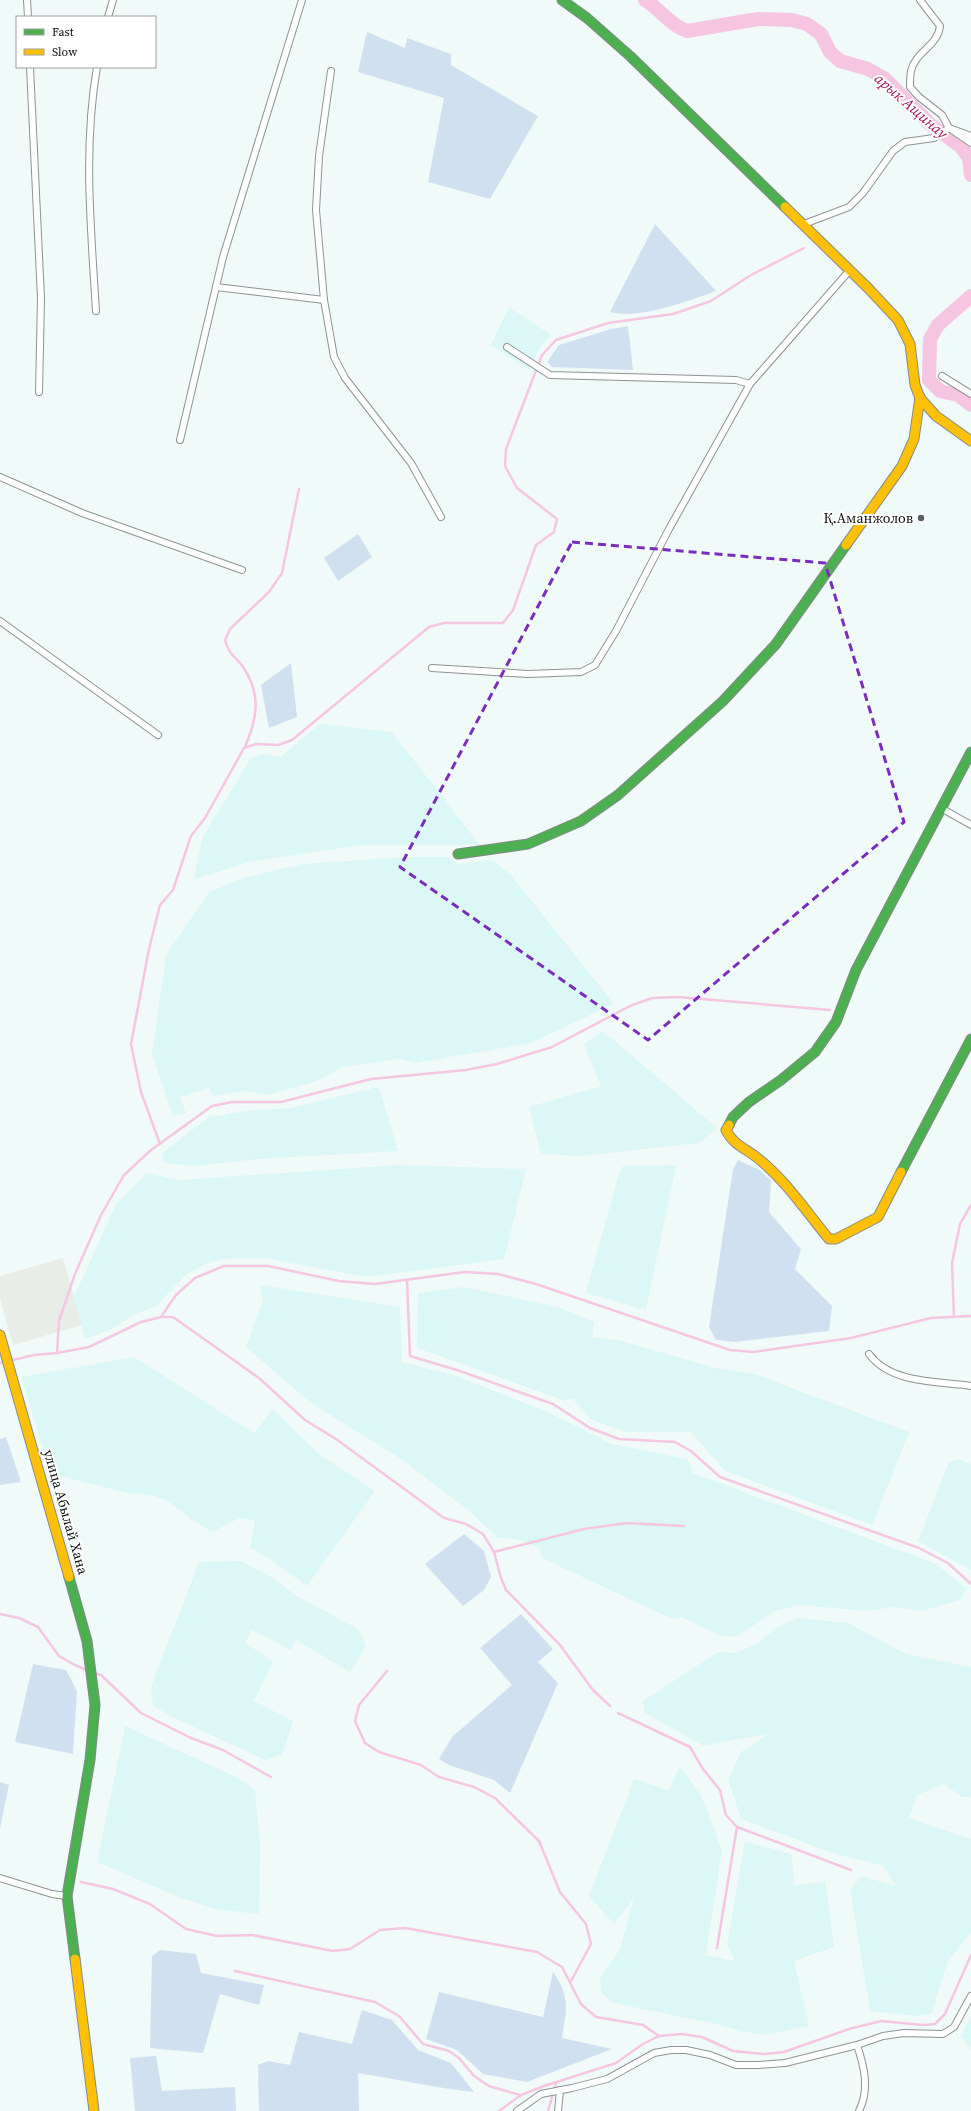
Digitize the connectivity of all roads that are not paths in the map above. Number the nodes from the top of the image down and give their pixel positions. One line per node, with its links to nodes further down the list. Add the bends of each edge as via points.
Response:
1 (28, 0): 6 (street)
2 (112, 0): 7 (street)
3 (302, 0): 16 (street)
4 (562, 0): 14 (street, via 630,56)
5 (920, 0): 11 (street, via 940,26 939,35 918,58 911,70 910,87 942,115)
6 (28, 16)
7 (108, 16)
8 (30, 68): 22 (street, via 40,298)
9 (97, 68): 18 (street, via 88,148 88,196)
10 (331, 71): 17 (street, via 319,156 316,210)
11 (949, 128): 12 (street); 13 (street); 14 (street, via 934,138 905,142 893,151 863,193 849,207)
12 (971, 136)
13 (971, 143)
14 (804, 224): 15 (street)
15 (850, 270): 21 (street); 24 (street, via 901,324 910,343)
16 (216, 287): 17 (street); 25 (street)
17 (324, 300): 28 (street, via 334,357 345,378 411,463)
18 (96, 311)
19 (508, 347): 21 (street, via 550,376 736,380)
20 (942, 376): 23 (street)
21 (750, 384): 31 (street, via 595,666 581,672 528,674)
22 (39, 392)
23 (971, 394)
24 (920, 397): 26 (street, via 932,412); 36 (street, via 914,439 902,466 776,644 723,701 618,795 581,821 528,844)
25 (180, 440)
26 (971, 441)
27 (0, 477): 29 (street, via 82,513)
28 (441, 517)
29 (242, 570)
30 (0, 621): 32 (street)
31 (432, 668)
32 (158, 735)
33 (971, 752): 34 (street)
34 (941, 808): 35 (street); 37 (street, via 856,970 836,1022 815,1052 749,1102 733,1117 726,1130 730,1139 782,1179 829,1239 836,1239 878,1217)
35 (971, 825)
36 (458, 854)
37 (971, 1039)
38 (1, 1339): 42 (street, улица Абылай Хана, via 88,1641 93,1678 95,1713 92,1748)
39 (869, 1354): 40 (street, via 877,1365 898,1376)
40 (971, 1386)
41 (0, 1878): 42 (street)
42 (67, 1896): 46 (street, улица Абылай Хана)
43 (971, 1996): 44 (street, via 954,2027 943,2034 904,2033 883,2036)
44 (857, 2045): 45 (street, via 785,2063 758,2065 736,2065 710,2055 670,2050 654,2054 607,2079); 49 (street, via 866,2082)
45 (560, 2090): 47 (street, via 541,2094); 48 (street)
46 (94, 2111)
47 (517, 2111)
48 (558, 2111)
49 (860, 2111)

